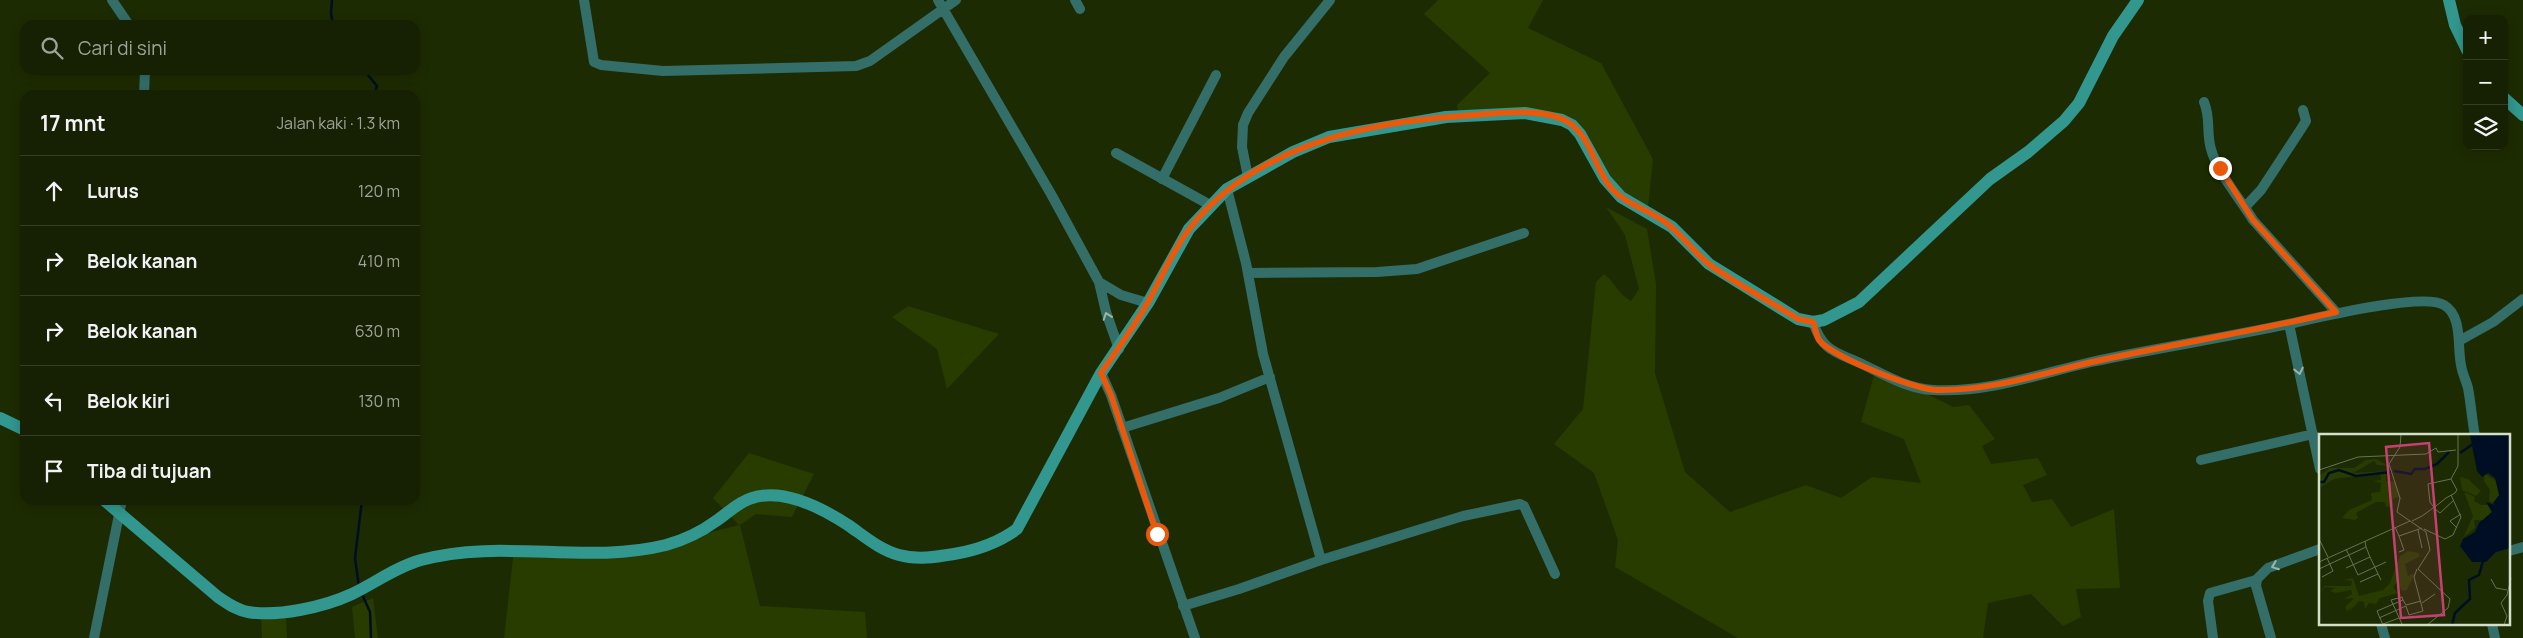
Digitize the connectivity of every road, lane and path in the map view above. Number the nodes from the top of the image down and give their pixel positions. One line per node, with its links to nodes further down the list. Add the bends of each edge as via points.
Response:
1 (112, 0): 8 (street)
2 (584, 0): 7 (street, via 594,62 663,71 856,66 870,61)
3 (956, 0): 7 (street)
4 (1330, 0): 18 (street, via 1284,58 1248,113 1243,125 1242,147)
5 (2138, 0): 29 (main road, via 2113,36 2079,103 2064,121 1990,179 1859,302 1824,320)
6 (2449, 0): 9 (main road)
7 (941, 5): 25 (street)
8 (126, 20)
9 (2463, 42)
10 (145, 75): 12 (street)
11 (1216, 76): 19 (street)
12 (144, 90)
13 (2204, 102): 22 (street, via 2209,113 2211,151)
14 (2508, 102): 16 (main road)
15 (2303, 110): 22 (street, via 2306,122 2261,190)
16 (2523, 115)
17 (1116, 153): 19 (street)
18 (1248, 177): 20 (main road); 29 (main road, via 1293,152 1354,131 1446,117 1525,113 1550,116 1572,125 1580,134 1605,179 1621,197 1672,227 1709,264 1798,319)
19 (1162, 178): 21 (street)
20 (1227, 189): 21 (main road); 24 (street)
21 (1210, 206): 27 (main road, via 1189,229)
22 (2245, 207): 28 (street)
23 (1524, 234): 24 (street, via 1417,269)
24 (1248, 273): 34 (street)
25 (1099, 282): 27 (street, via 1121,295); 32 (street, one-way to 25)
26 (2523, 299): 31 (street, via 2493,322)
27 (1148, 303): 32 (main road)
28 (2336, 312): 30 (street); 31 (street, via 2407,302 2436,302 2451,312)
29 (1813, 322): 30 (street, via 1819,340 1840,354 1901,382 1935,390 2011,383 2090,362)
30 (2288, 324): 38 (street, one-way to 38)
31 (2458, 341): 39 (street)
32 (1119, 349): 33 (main road)
33 (1101, 373): 37 (street); 44 (main road, via 1017,529 987,546 934,557 899,555 808,504 769,495 744,501 700,532 657,547 600,552 475,550 419,560 350,595 299,610 267,612 240,610 218,596)
34 (1270, 378): 37 (street, via 1219,398); 48 (street)
35 (0, 418): 36 (main road)
36 (20, 428)
37 (1122, 428): 51 (street)
38 (2312, 434): 40 (street); 41 (street)
39 (2475, 434)
40 (2201, 460)
41 (2319, 465)
42 (110, 505): 44 (main road)
43 (122, 505): 44 (street)
44 (121, 515): 52 (street)
45 (2523, 547): 47 (street)
46 (2319, 549): 50 (street, one-way to 50, via 2268,568)
47 (2510, 550)
48 (1321, 560): 49 (street, via 1463,516 1520,504 1524,506); 51 (street)
49 (1554, 574)
50 (2256, 580): 54 (street, via 2210,593 2208,601); 55 (street)
51 (1183, 606): 53 (street)
52 (94, 638)
53 (1195, 638)
54 (2213, 638)
55 (2271, 638)

